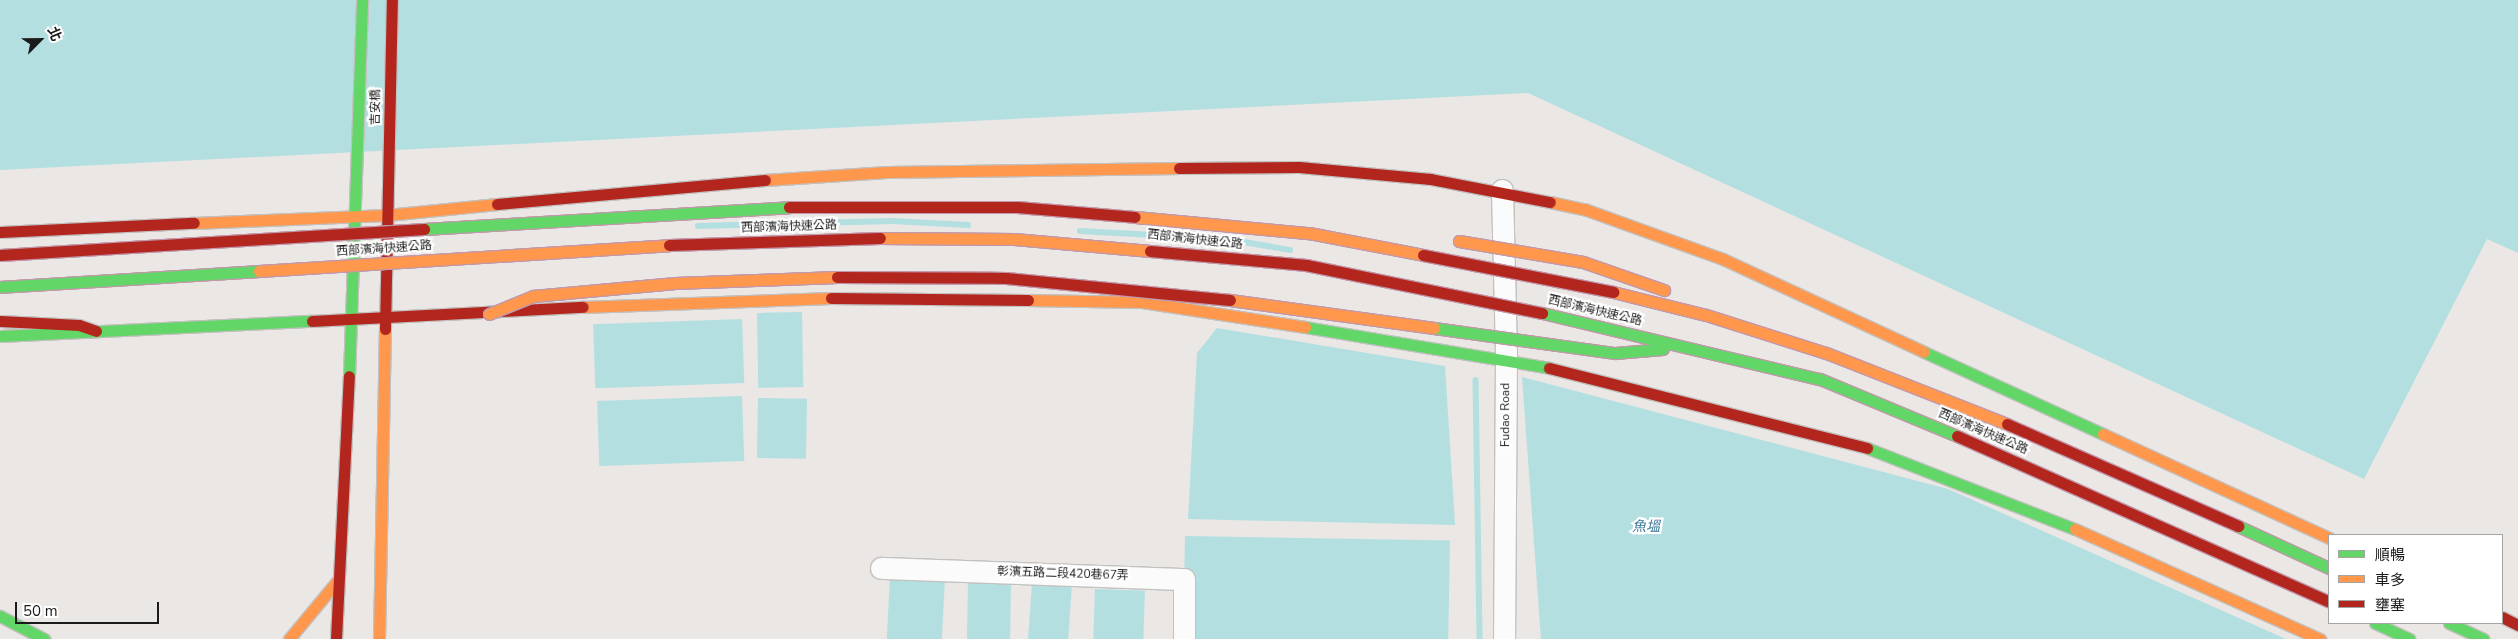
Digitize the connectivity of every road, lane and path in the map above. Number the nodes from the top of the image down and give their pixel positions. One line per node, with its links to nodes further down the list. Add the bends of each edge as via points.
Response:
1 (362, 0): 6 (main road, 吉安橋)
2 (392, 0): 7 (main road, 吉安橋)
3 (1502, 190): 5 (main road, via 1299,167 887,172 679,186); 20 (street, Fudao Road); 21 (main road, via 1584,209 1723,259)
4 (860, 193): 5 (main road, via 565,214)
5 (487, 206): 7 (main road)
6 (357, 214): 7 (main road); 8 (main road); 15 (main road, 吉安橋)
7 (387, 215): 14 (main road, 吉安橋)
8 (0, 232)
9 (1449, 240): 13 (main road, bridge, via 1583,262 1654,285)
10 (0, 255): 13 (main road, 西部濱海快速公路, bridge, via 794,207 1017,207 1309,233 1574,283)
11 (0, 287): 19 (main road, 西部濱海快速公路, bridge, via 683,244 1014,239 1306,265 1442,289)
12 (489, 314): 14 (main road); 19 (main road, bridge, via 533,296 675,283 784,277 1006,278 1144,288 1615,352); 20 (main road, via 785,297 1142,302)
13 (1706, 315): 23 (main road, 西部濱海快速公路, bridge, via 1826,353 2075,451)
14 (386, 317): 15 (main road); 34 (main road, 吉安橋)
15 (350, 319): 17 (main road); 24 (main road, 吉安橋)
16 (0, 321): 17 (main road, via 79,325)
17 (96, 331): 18 (main road)
18 (0, 336)
19 (1688, 347): 25 (main road, 西部濱海快速公路, bridge, via 1820,379 2063,480)
20 (1506, 358): 36 (street, Fudao Road); 37 (main road, via 1803,429 1914,464 2047,516)
21 (2328, 538)
22 (881, 568): 35 (street, 彰濱五路二段420巷67弄, via 1184,579)
23 (2328, 568)
24 (338, 580): 32 (main road); 33 (main road, 吉安橋)
25 (2328, 602)
26 (0, 616): 31 (main road)
27 (2503, 617): 30 (main road)
28 (2377, 624): 38 (main road)
29 (2451, 624): 39 (main road)
30 (2518, 624)
31 (44, 639)
32 (290, 639)
33 (336, 639)
34 (379, 639)
35 (1184, 639)
36 (1504, 639)
37 (2320, 639)
38 (2410, 639)
39 (2484, 639)

